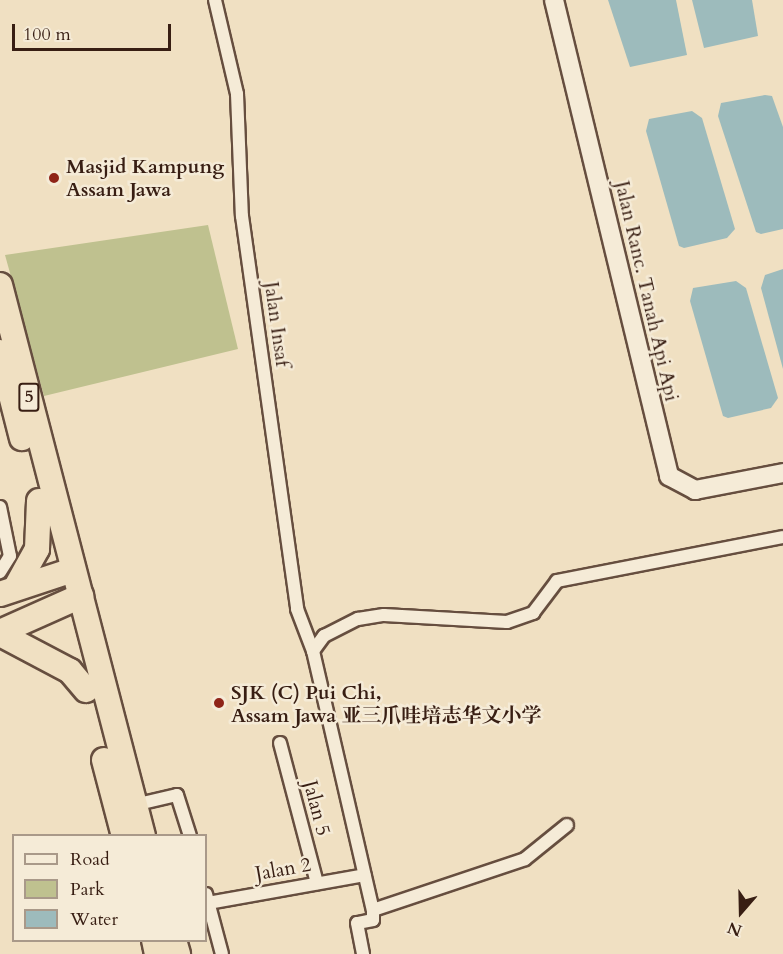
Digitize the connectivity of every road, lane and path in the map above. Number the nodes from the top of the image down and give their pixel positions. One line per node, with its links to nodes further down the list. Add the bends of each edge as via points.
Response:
1 (215, 0): 13 (street, Jalan Insaf, via 237,93 242,216 297,609)
2 (554, 0): 5 (street, Jalan Ranc. Tanah Api Api, via 669,476 695,490)
3 (0, 285): 9 (highway, 5)
4 (0, 352): 6 (highway, 5)
5 (783, 473)
6 (39, 501): 9 (highway, 5); 10 (highway, via 37,549)
7 (0, 507): 10 (street, via 10,556)
8 (783, 537): 13 (street, via 557,581 533,614 507,622 384,615 358,619 324,636)
9 (67, 568): 10 (highway); 11 (highway, 5)
10 (6, 584)
11 (71, 604): 12 (highway); 14 (highway, 5); 16 (highway, 5)
12 (0, 633): 14 (highway, via 70,671)
13 (313, 651): 21 (street, Jalan Insaf)
14 (86, 690): 18 (highway, 5)
15 (280, 744): 22 (street, Jalan 5)
16 (134, 805): 19 (highway, 5); 20 (street, via 177,795)
17 (567, 825): 24 (street, via 525,859)
18 (123, 834)
19 (142, 834)
20 (189, 834)
21 (365, 875): 22 (street, Jalan 2); 24 (street, Jalan Insaf)
22 (317, 883): 23 (street, Jalan 2)
23 (207, 898): 25 (street)
24 (373, 910): 26 (street, via 373,920 357,923)
25 (222, 954)
26 (363, 954)

